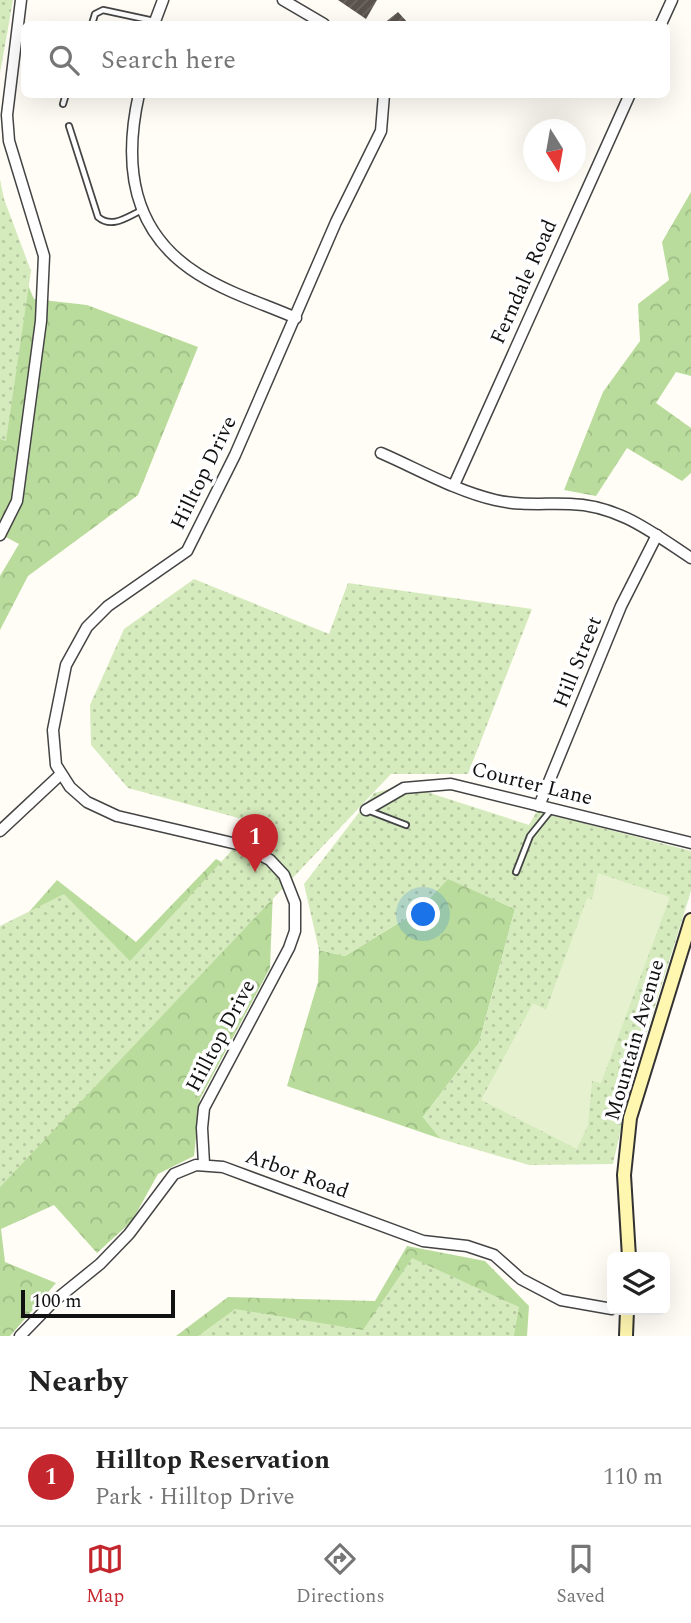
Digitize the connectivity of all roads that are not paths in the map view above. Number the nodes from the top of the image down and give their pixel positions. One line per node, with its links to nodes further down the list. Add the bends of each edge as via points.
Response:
1 (21, 0): 21 (street, via 8,86 9,141 44,256 41,321 18,501)
2 (163, 0): 7 (street)
3 (283, 0): 8 (street)
4 (672, 0): 9 (street)
5 (93, 21): 6 (lane, via 103,10)
6 (146, 21)
7 (155, 21)
8 (319, 21)
9 (662, 21)
10 (65, 98): 14 (lane)
11 (138, 98): 16 (street, via 130,154)
12 (384, 98): 17 (street, Hilltop Drive, via 381,131)
13 (628, 98): 19 (street, Ferndale Road)
14 (63, 104)
15 (69, 126): 16 (lane, via 98,217 104,223 114,223)
16 (142, 210): 17 (street, via 165,246 197,273)
17 (296, 318): 23 (street, Hilltop Drive, via 187,551 108,606 71,652 53,730 52,748)
18 (381, 453): 19 (street)
19 (454, 485): 20 (street, via 495,500 602,508)
20 (657, 535): 22 (street); 24 (street, Hill Street, via 621,606)
21 (0, 536)
22 (691, 558)
23 (61, 774): 28 (street); 32 (street, Hilltop Drive, via 87,802 117,816 251,848 277,867 293,894 296,922 289,948 204,1108)
24 (540, 806): 25 (street, Courter Lane); 26 (street, Courter Lane, via 439,783 404,789)
25 (552, 809): 29 (street, Courter Lane); 30 (lane, via 530,836)
26 (366, 810): 27 (lane)
27 (406, 825)
28 (0, 831)
29 (691, 843)
30 (516, 872)
31 (691, 920): 33 (street, Mountain Avenue, via 630,1118 624,1175)
32 (204, 1164): 34 (street, Arbor Road, via 423,1241 467,1246 494,1255 521,1279 561,1300); 36 (street, via 168,1179 129,1234)
33 (629, 1252)
34 (607, 1308)
35 (621, 1315): 37 (street)
36 (20, 1336)
37 (626, 1336)

